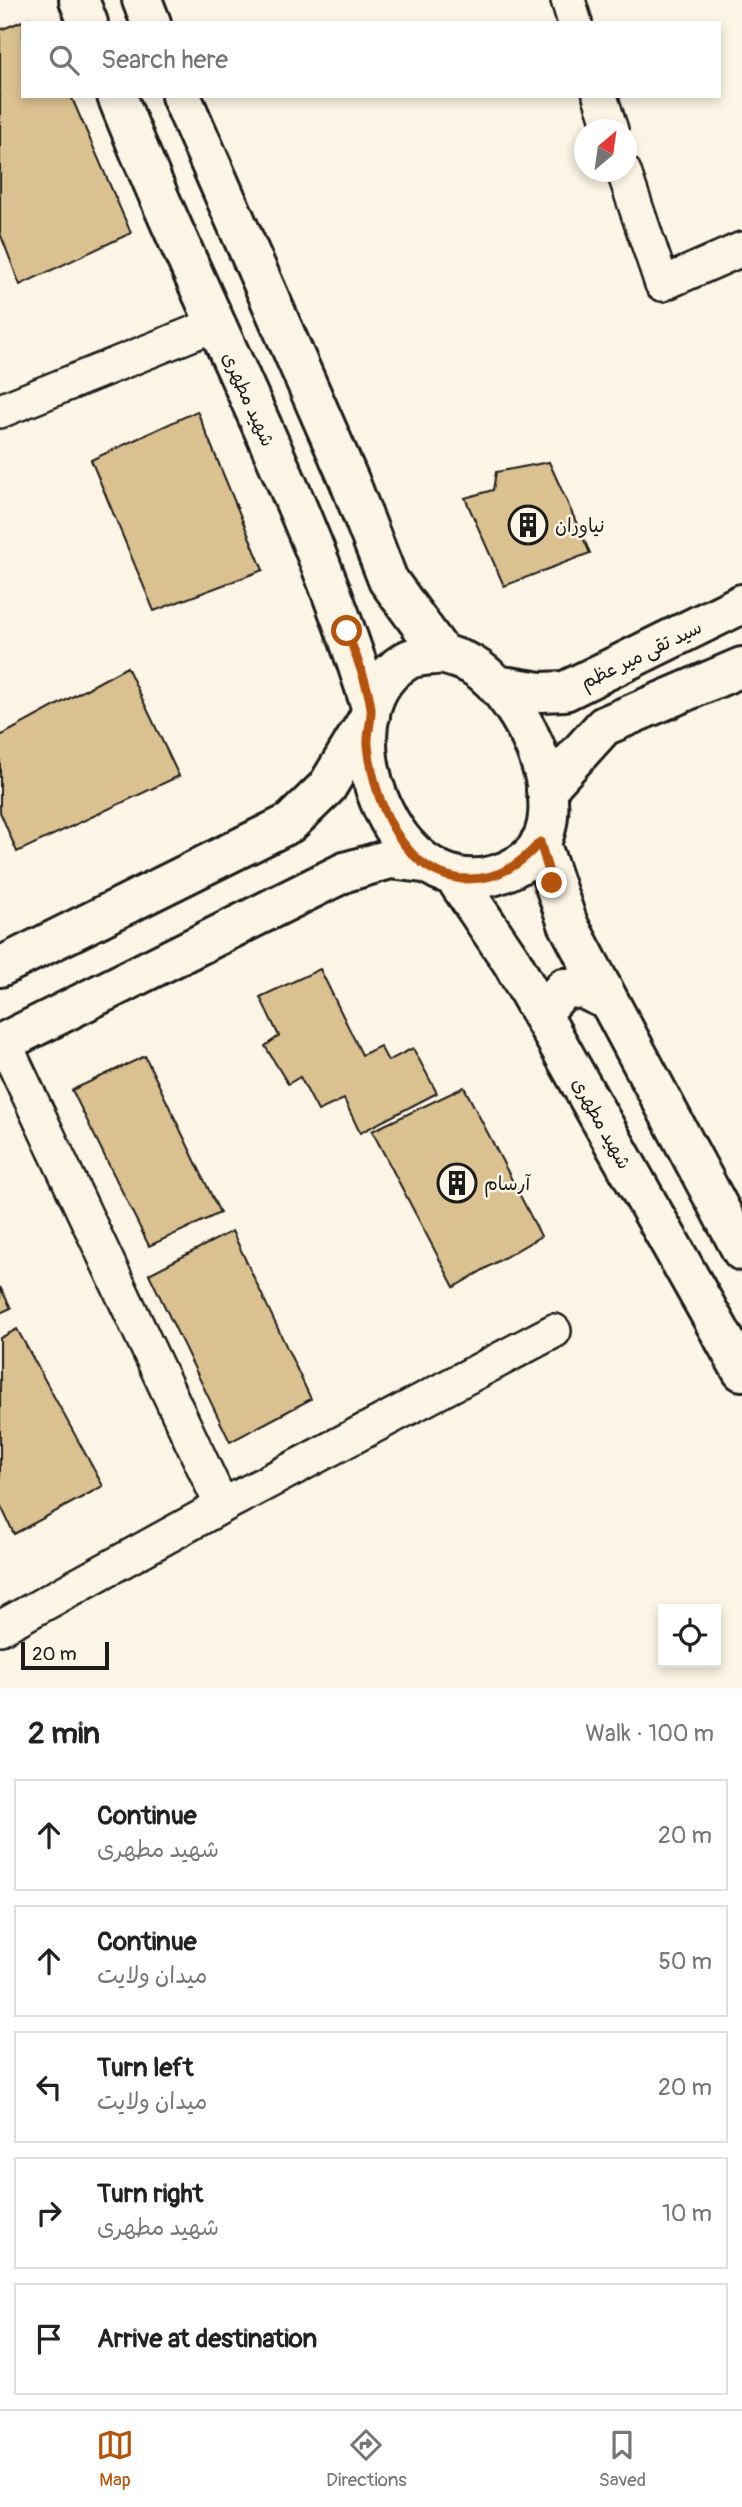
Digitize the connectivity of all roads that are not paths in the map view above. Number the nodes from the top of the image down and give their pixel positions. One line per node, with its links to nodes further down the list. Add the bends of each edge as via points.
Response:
1 (79, 0): 4 (main road)
2 (142, 0): 5 (main road)
3 (568, 0): 6 (street)
4 (87, 21)
5 (150, 21)
6 (574, 21)
7 (118, 98): 13 (main road, شهید مطهری)
8 (182, 98): 15 (main road)
9 (601, 98): 10 (street)
10 (607, 119)
11 (627, 182): 12 (street, via 662,284)
12 (742, 249)
13 (216, 324): 14 (street); 16 (main road, شهید مطهری)
14 (0, 411)
15 (372, 539): 16 (main road, via 354,558 339,561); 18 (main road, via 388,580)
16 (316, 555): 21 (main road, شهید مطهری, via 347,631)
17 (742, 604): 20 (main road, سید تقی میر عظم, via 565,691)
18 (442, 654): 20 (main road, via 473,665); 21 (main road, via 407,659 383,681)
19 (742, 667): 22 (main road, via 604,726)
20 (496, 685): 22 (main road, via 517,710 541,759)
21 (370, 712): 24 (main road, via 368,743 375,789 394,833); 25 (main road, via 327,787 289,823)
22 (545, 790): 23 (main road, via 548,811)
23 (540, 842): 24 (main road, via 522,863 501,874 478,879); 26 (main road, via 568,924)
24 (440, 871): 27 (main road, شهید مطهری, via 512,962); 28 (main road, via 390,859 345,872)
25 (0, 967)
26 (609, 1000): 27 (main road, via 583,989 564,988); 29 (main road)
27 (541, 1014): 31 (main road, شهید مطهری)
28 (2, 1043): 32 (street)
29 (742, 1251)
30 (554, 1331): 32 (street)
31 (742, 1371)
32 (222, 1506): 33 (street)
33 (0, 1628)

